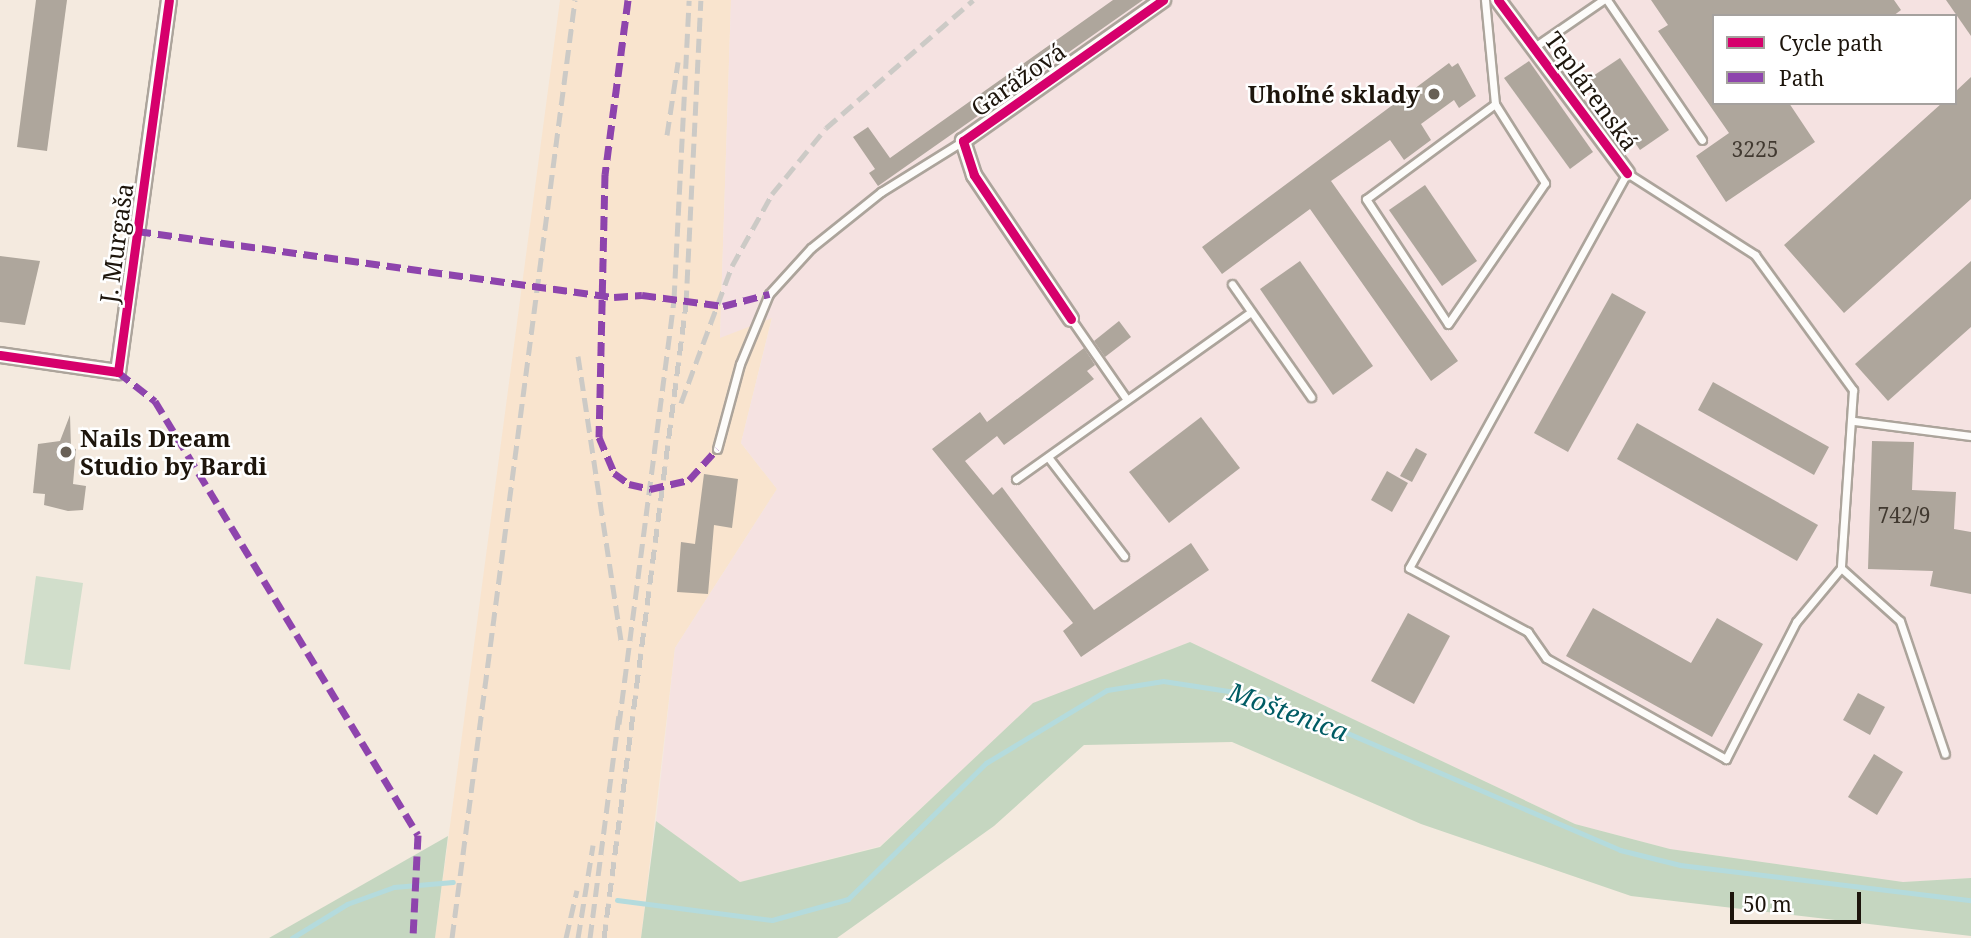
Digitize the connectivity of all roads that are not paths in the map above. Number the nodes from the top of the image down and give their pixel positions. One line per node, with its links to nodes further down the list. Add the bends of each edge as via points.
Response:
1 (169, 0): 14 (street, J. Murgaša, via 118,372)
2 (1163, 0): 9 (street, Garážová)
3 (1485, 0): 7 (lane)
4 (1498, 0): 6 (street, Teplárenská)
5 (1605, 0): 6 (lane); 8 (lane)
6 (1536, 46): 10 (street, Teplárenská)
7 (1495, 104): 7 (lane, via 1366,199 1448,324 1545,183)
8 (1702, 140)
9 (963, 141): 13 (street, Garážová, via 974,175); 19 (lane, via 881,192 811,248 769,294 740,364)
10 (1627, 173): 17 (lane, via 1755,255 1772,272 1853,390); 23 (lane, via 1409,568 1528,632 1546,658 1726,759 1796,622)
11 (1232, 284): 12 (lane)
12 (1251, 312): 15 (lane); 16 (lane)
13 (1071, 319): 16 (lane)
14 (0, 355)
15 (1311, 397)
16 (1127, 400): 20 (lane)
17 (1854, 421): 18 (lane); 23 (lane)
18 (1971, 436)
19 (717, 449)
20 (1048, 457): 21 (lane); 22 (lane)
21 (1016, 480)
22 (1124, 556)
23 (1842, 568): 24 (lane, via 1900,621)
24 (1945, 754)

